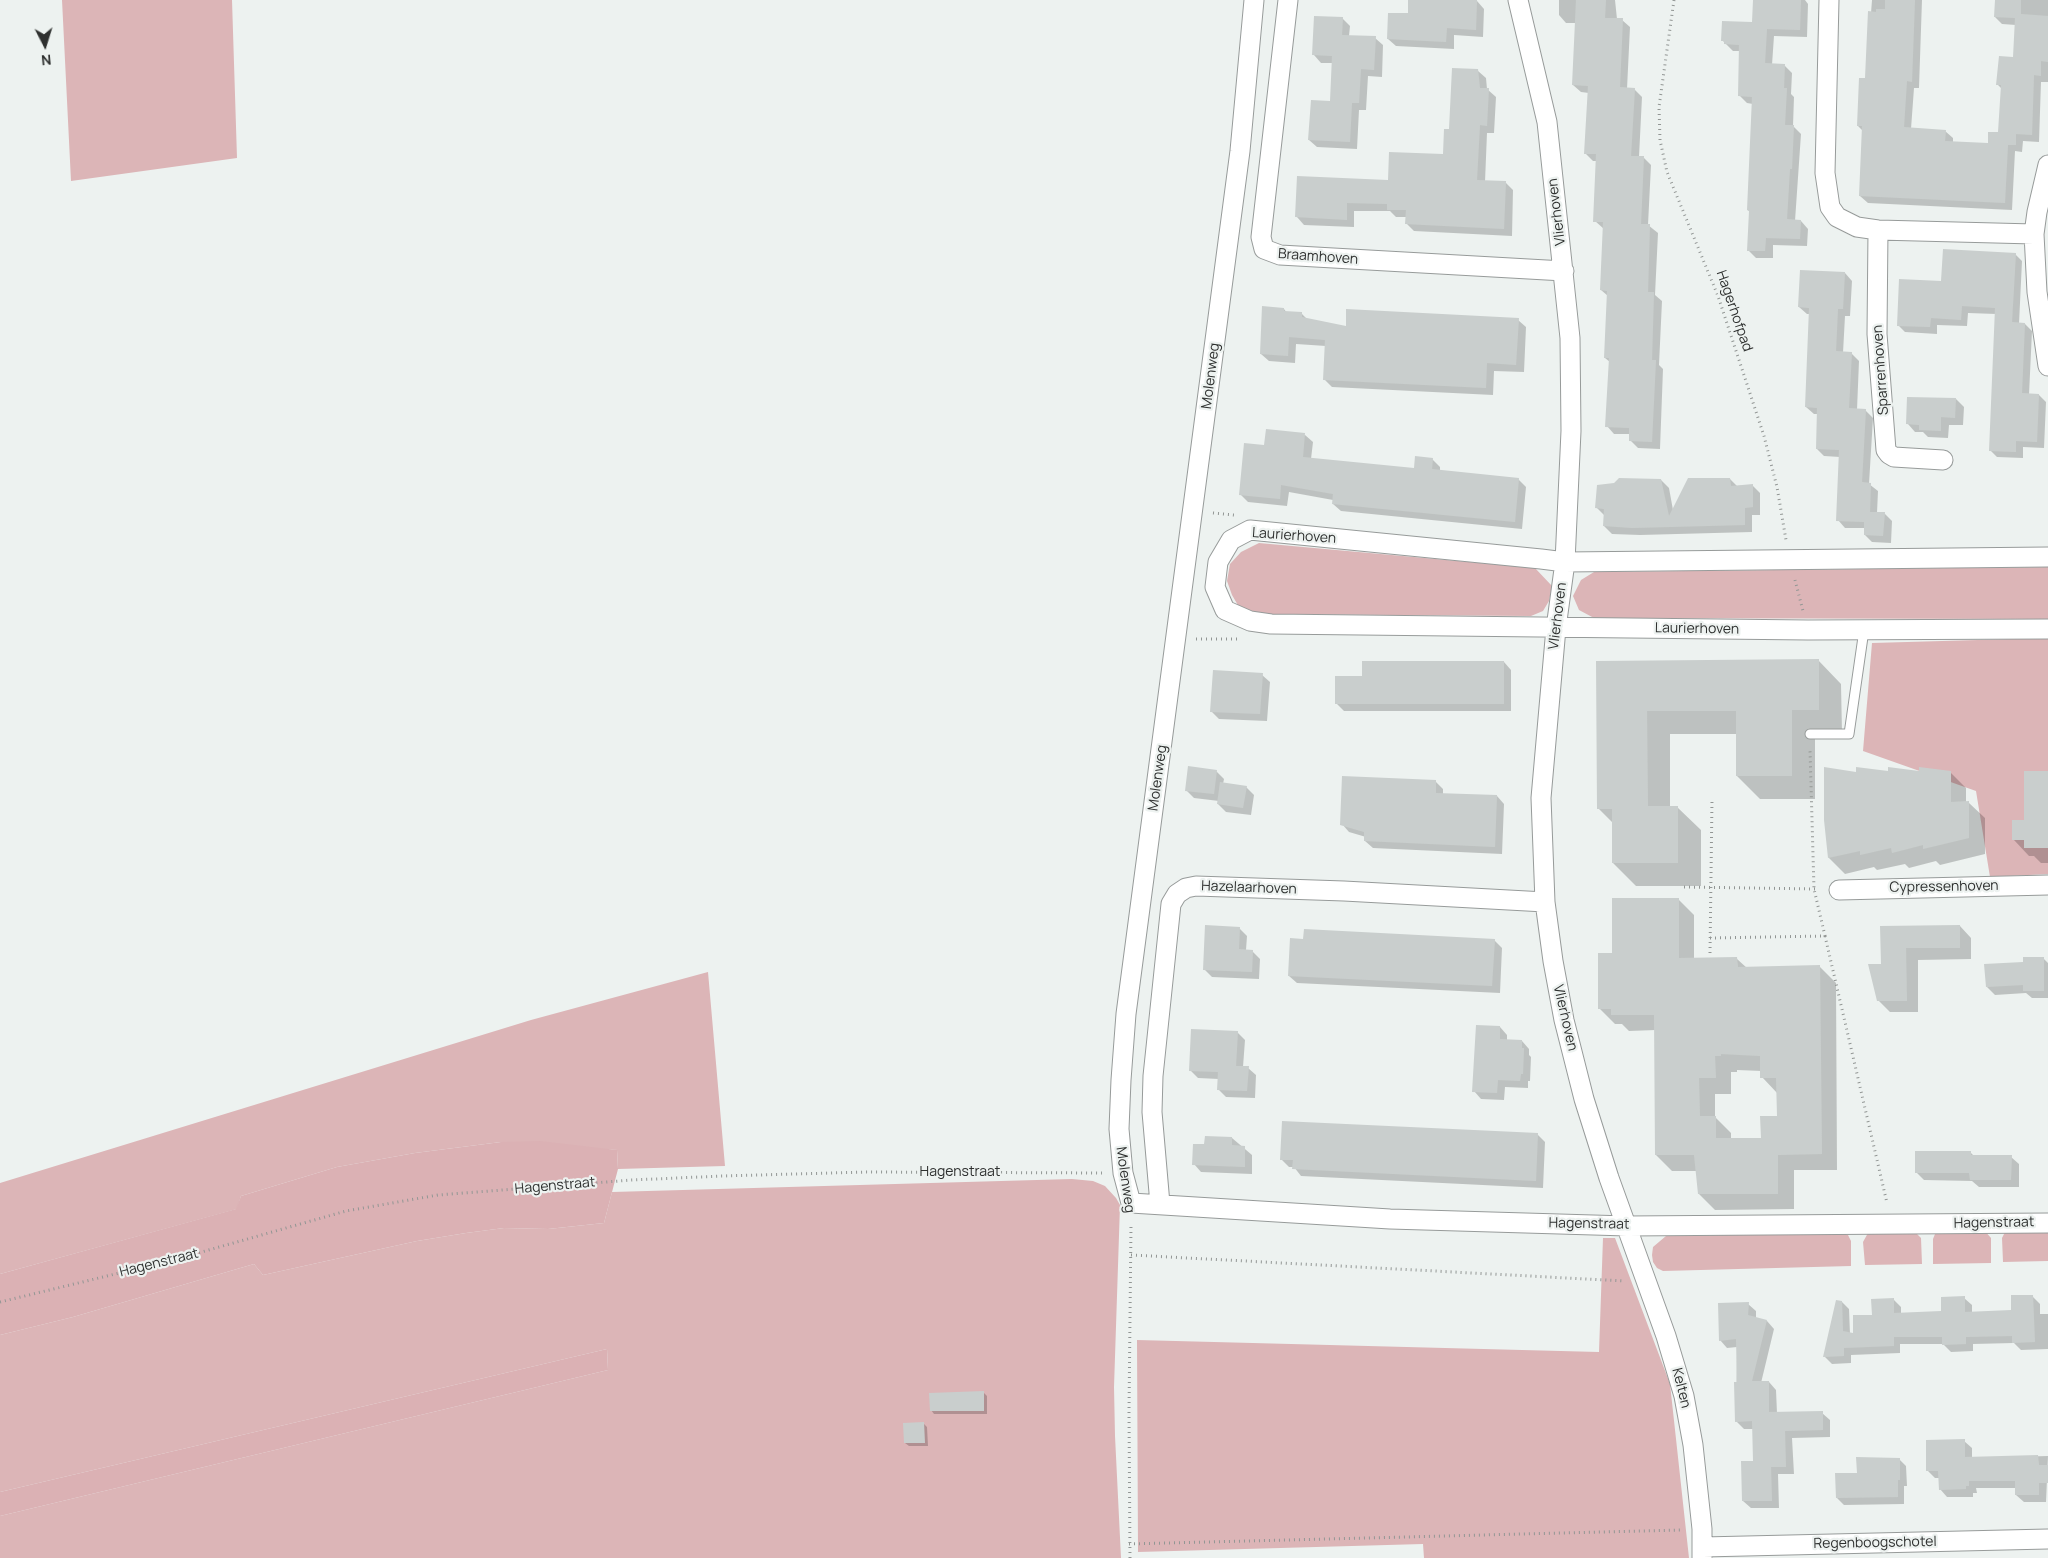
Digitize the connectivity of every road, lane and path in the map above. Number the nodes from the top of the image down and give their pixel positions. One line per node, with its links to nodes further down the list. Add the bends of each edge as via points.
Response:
1 (1254, 0): 19 (street, Molenweg, via 1240,151)
2 (1288, 0): 9 (street, Braamhoven, via 1261,237 1264,249 1280,255)
3 (1518, 0): 9 (street, Vlierhoven, via 1547,122)
4 (1674, 0): 13 (path, Hagerhofpad, via 1659,107 1660,140 1667,172 1718,296 1764,436)
5 (1829, 0): 7 (street, via 1827,196 1837,217 1857,227)
6 (2048, 165): 8 (street)
7 (1878, 230): 8 (street); 11 (street, Sparrenhoven, via 1877,334 1886,450 1894,456)
8 (2034, 234): 10 (street, via 2037,292)
9 (1564, 271): 14 (street, Vlierhoven, via 1570,338 1571,431)
10 (2048, 366)
11 (1943, 460)
12 (2048, 556): 13 (street, Laurierhoven)
13 (1789, 558): 14 (street, Laurierhoven); 17 (path, Hagerhofpad)
14 (1565, 562): 15 (street, Vlierhoven); 15 (street, Laurierhoven, via 1250,530 1231,540 1218,562 1216,587 1225,610 1250,621 1271,624)
15 (1556, 628): 17 (street, Laurierhoven); 28 (street, Vlierhoven, via 1542,798)
16 (2048, 629): 18 (street, Laurierhoven)
17 (1808, 630): 18 (street, Laurierhoven)
18 (1864, 630): 21 (lane, via 1849,734)
19 (1177, 638): 20 (path); 32 (street, Molenweg, via 1126,1014 1119,1128)
20 (1240, 640)
21 (1810, 734): 26 (path)
22 (1712, 799): 25 (path)
23 (2048, 885): 27 (street, Cypressenhoven)
24 (1684, 887): 25 (path)
25 (1711, 888): 26 (path); 30 (path)
26 (1814, 889): 27 (path); 29 (path)
27 (1839, 890)
28 (1545, 902): 34 (street, Hazelaarhoven, via 1196,886 1177,894 1171,904 1153,1076 1152,1112); 37 (street, Vlierhoven, via 1562,1010 1584,1099)
29 (1825, 936): 30 (path); 36 (path)
30 (1710, 938): 31 (path)
31 (1710, 953)
32 (1123, 1173): 33 (street, Molenweg); 40 (path, Hagenstraat, via 867,1172 722,1176 438,1196 346,1211 177,1259)
33 (1131, 1203): 34 (street, Hagenstraat); 38 (path, Molenweg)
34 (1160, 1204): 37 (street, Hagenstraat, via 1390,1219)
35 (2048, 1223): 36 (street, Hagenstraat)
36 (1892, 1224): 37 (street, Hagenstraat)
37 (1627, 1226): 43 (street, Kelten, via 1684,1396 1693,1445)
38 (1130, 1255): 39 (path); 42 (path, Molenweg)
39 (1624, 1282)
40 (0, 1302)
41 (2048, 1539): 43 (street, Regenboogschotel)
42 (1129, 1544): 43 (path); 44 (path, Molenweg)
43 (1702, 1545)
44 (1130, 1558)

